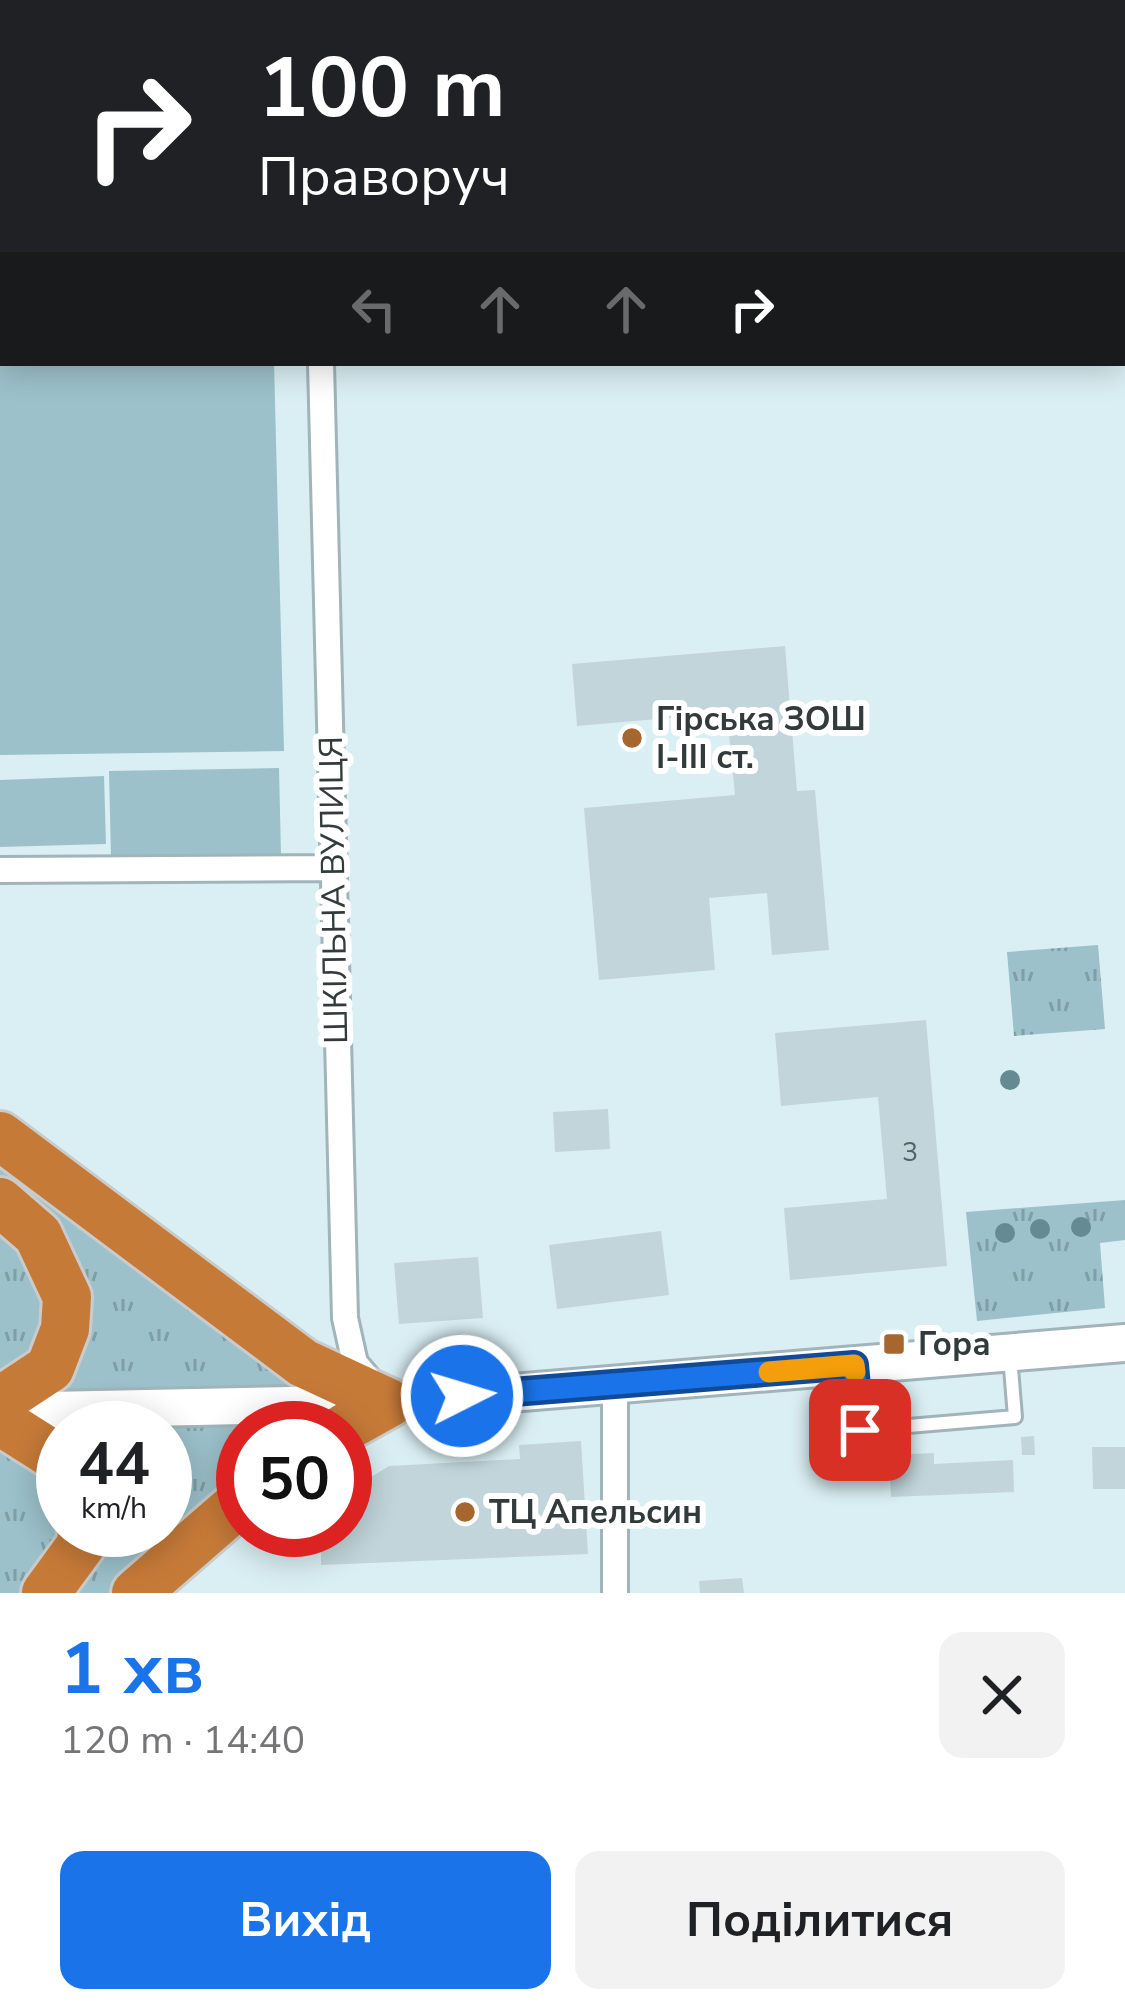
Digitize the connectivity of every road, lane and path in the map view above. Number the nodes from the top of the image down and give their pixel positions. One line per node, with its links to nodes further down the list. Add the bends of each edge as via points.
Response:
1 (321, 366): 2 (street, ШКІЛЬНА ВУЛИЦЯ)
2 (334, 868): 3 (street); 11 (street, ШКІЛЬНА ВУЛИЦЯ, via 345,1318 355,1364)
3 (0, 869)
4 (0, 1136): 11 (highway, via 302,1363)
5 (0, 1202): 10 (highway, via 38,1235 67,1298 50,1368)
6 (1125, 1343): 7 (main road)
7 (1010, 1352): 8 (main road); 8 (lane, via 1015,1417 860,1430)
8 (854, 1365): 9 (main road)
9 (615, 1383): 11 (main road); 20 (street)
10 (0, 1401)
11 (389, 1403): 12 (main road); 13 (highway)
12 (0, 1412)
13 (372, 1412)
14 (0, 1421): 15 (highway)
15 (36, 1444)
16 (216, 1527): 18 (highway)
17 (72, 1557): 19 (highway)
18 (158, 1584)
19 (46, 1593)
20 (615, 1593)

